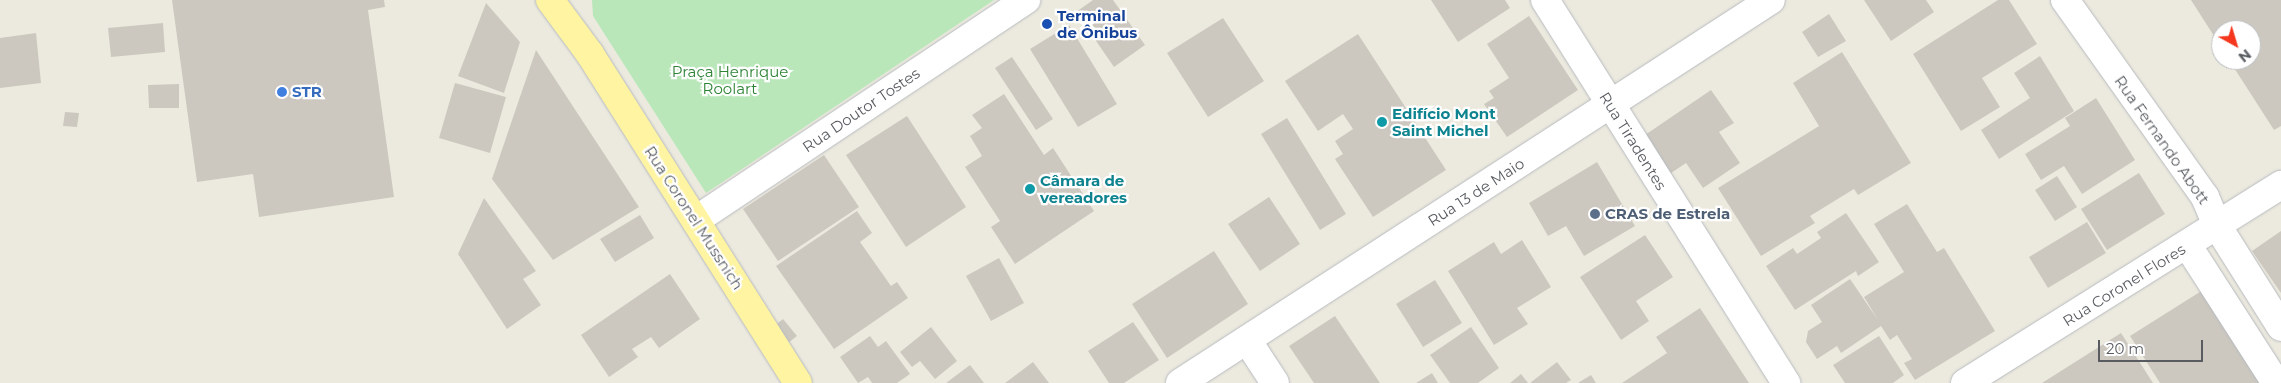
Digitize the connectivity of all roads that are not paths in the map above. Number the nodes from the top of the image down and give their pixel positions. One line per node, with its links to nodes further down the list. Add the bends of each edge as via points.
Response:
1 (550, 0): 7 (main road, Rua Coronel Mussnich)
2 (571, 0): 7 (main road, Rua Coronel Mussnich)
3 (1026, 0): 10 (street, Rua Doutor Tostes)
4 (1545, 0): 8 (street, Rua Tiradentes)
5 (1771, 0): 8 (street, Rua 13 de Maio)
6 (2064, 0): 11 (street, Rua Fernando Abott, via 2205,197)
7 (590, 54): 10 (main road, Rua Coronel Mussnich)
8 (1610, 104): 14 (street, Rua 13 de Maio); 19 (street, Rua Tiradentes)
9 (2281, 185): 11 (street, Rua Coronel Flores)
10 (696, 220): 16 (main road, Rua Coronel Mussnich)
11 (2218, 227): 12 (street, Rua Coronel Flores); 13 (street, Rua Fernando Abott); 15 (street, via 2214,260)
12 (2188, 246): 20 (street, Rua Coronel Flores); 21 (street)
13 (2281, 327)
14 (1247, 340): 17 (street, Rua 13 de Maio); 18 (street)
15 (2281, 364)
16 (798, 383)
17 (1180, 383)
18 (1275, 383)
19 (1786, 383)
20 (1965, 383)
21 (2276, 383)

